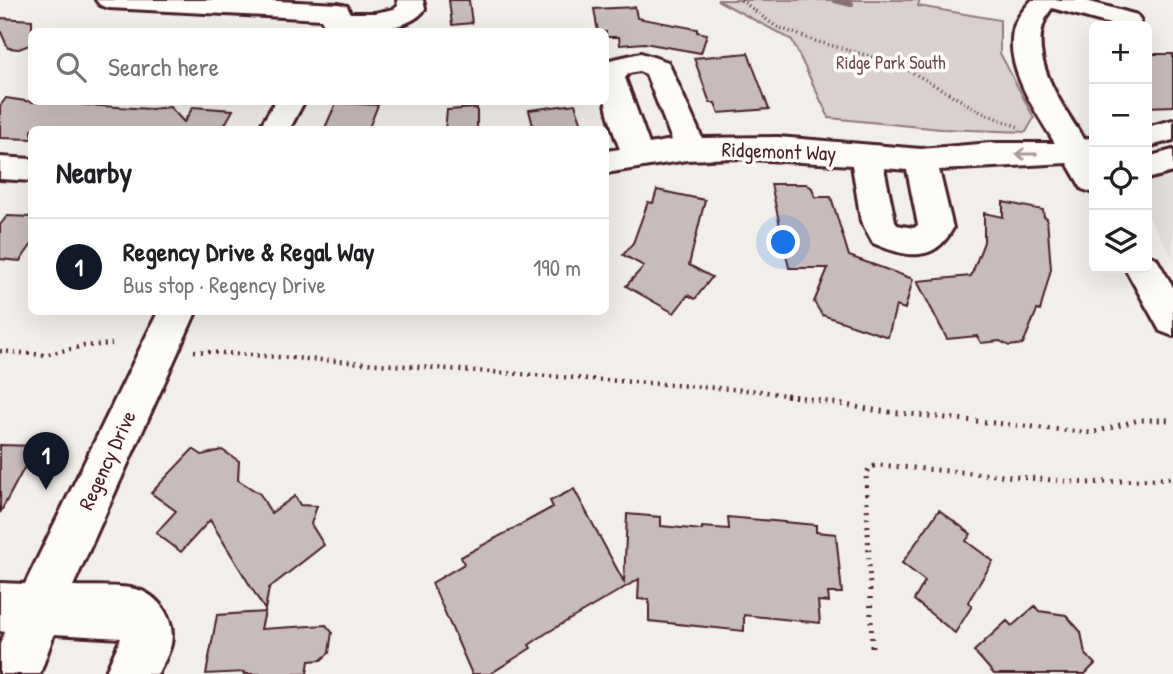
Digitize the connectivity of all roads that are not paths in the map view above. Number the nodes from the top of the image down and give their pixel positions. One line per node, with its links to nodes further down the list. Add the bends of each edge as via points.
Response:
1 (109, 0): 5 (street)
2 (410, 0): 5 (street, via 412,9 401,18 378,21)
3 (1045, 0): 17 (street, via 1027,27 1029,56 1040,86)
4 (1054, 0): 6 (street)
5 (336, 16)
6 (1128, 21)
7 (287, 105): 8 (street)
8 (275, 126)
9 (1173, 130): 10 (street)
10 (1152, 135)
11 (691, 149): 12 (street, Ridgemont Way, via 778,148); 13 (street, Ridgemont Way); 13 (street, Ridgemont Way, via 659,68 641,62 620,66 611,78)
12 (866, 155): 14 (street, Ridgemont Way); 14 (street, Ridgemont Way, via 878,221 885,234 916,243 928,239 936,228)
13 (639, 157): 16 (street, Ridgemont Way)
14 (934, 159): 18 (street, Ridgemont Way, via 1014,175)
15 (1173, 161): 19 (street)
16 (609, 162)
17 (1089, 164)
18 (1089, 166)
19 (1152, 166)
20 (0, 168): 21 (street)
21 (28, 170)
22 (1146, 273): 24 (street)
23 (175, 315): 25 (street, Regency Drive)
24 (1173, 320)
25 (19, 608): 26 (street, Regency Drive); 27 (street, via 135,614 144,621 147,642)
26 (14, 674)
27 (131, 674)

